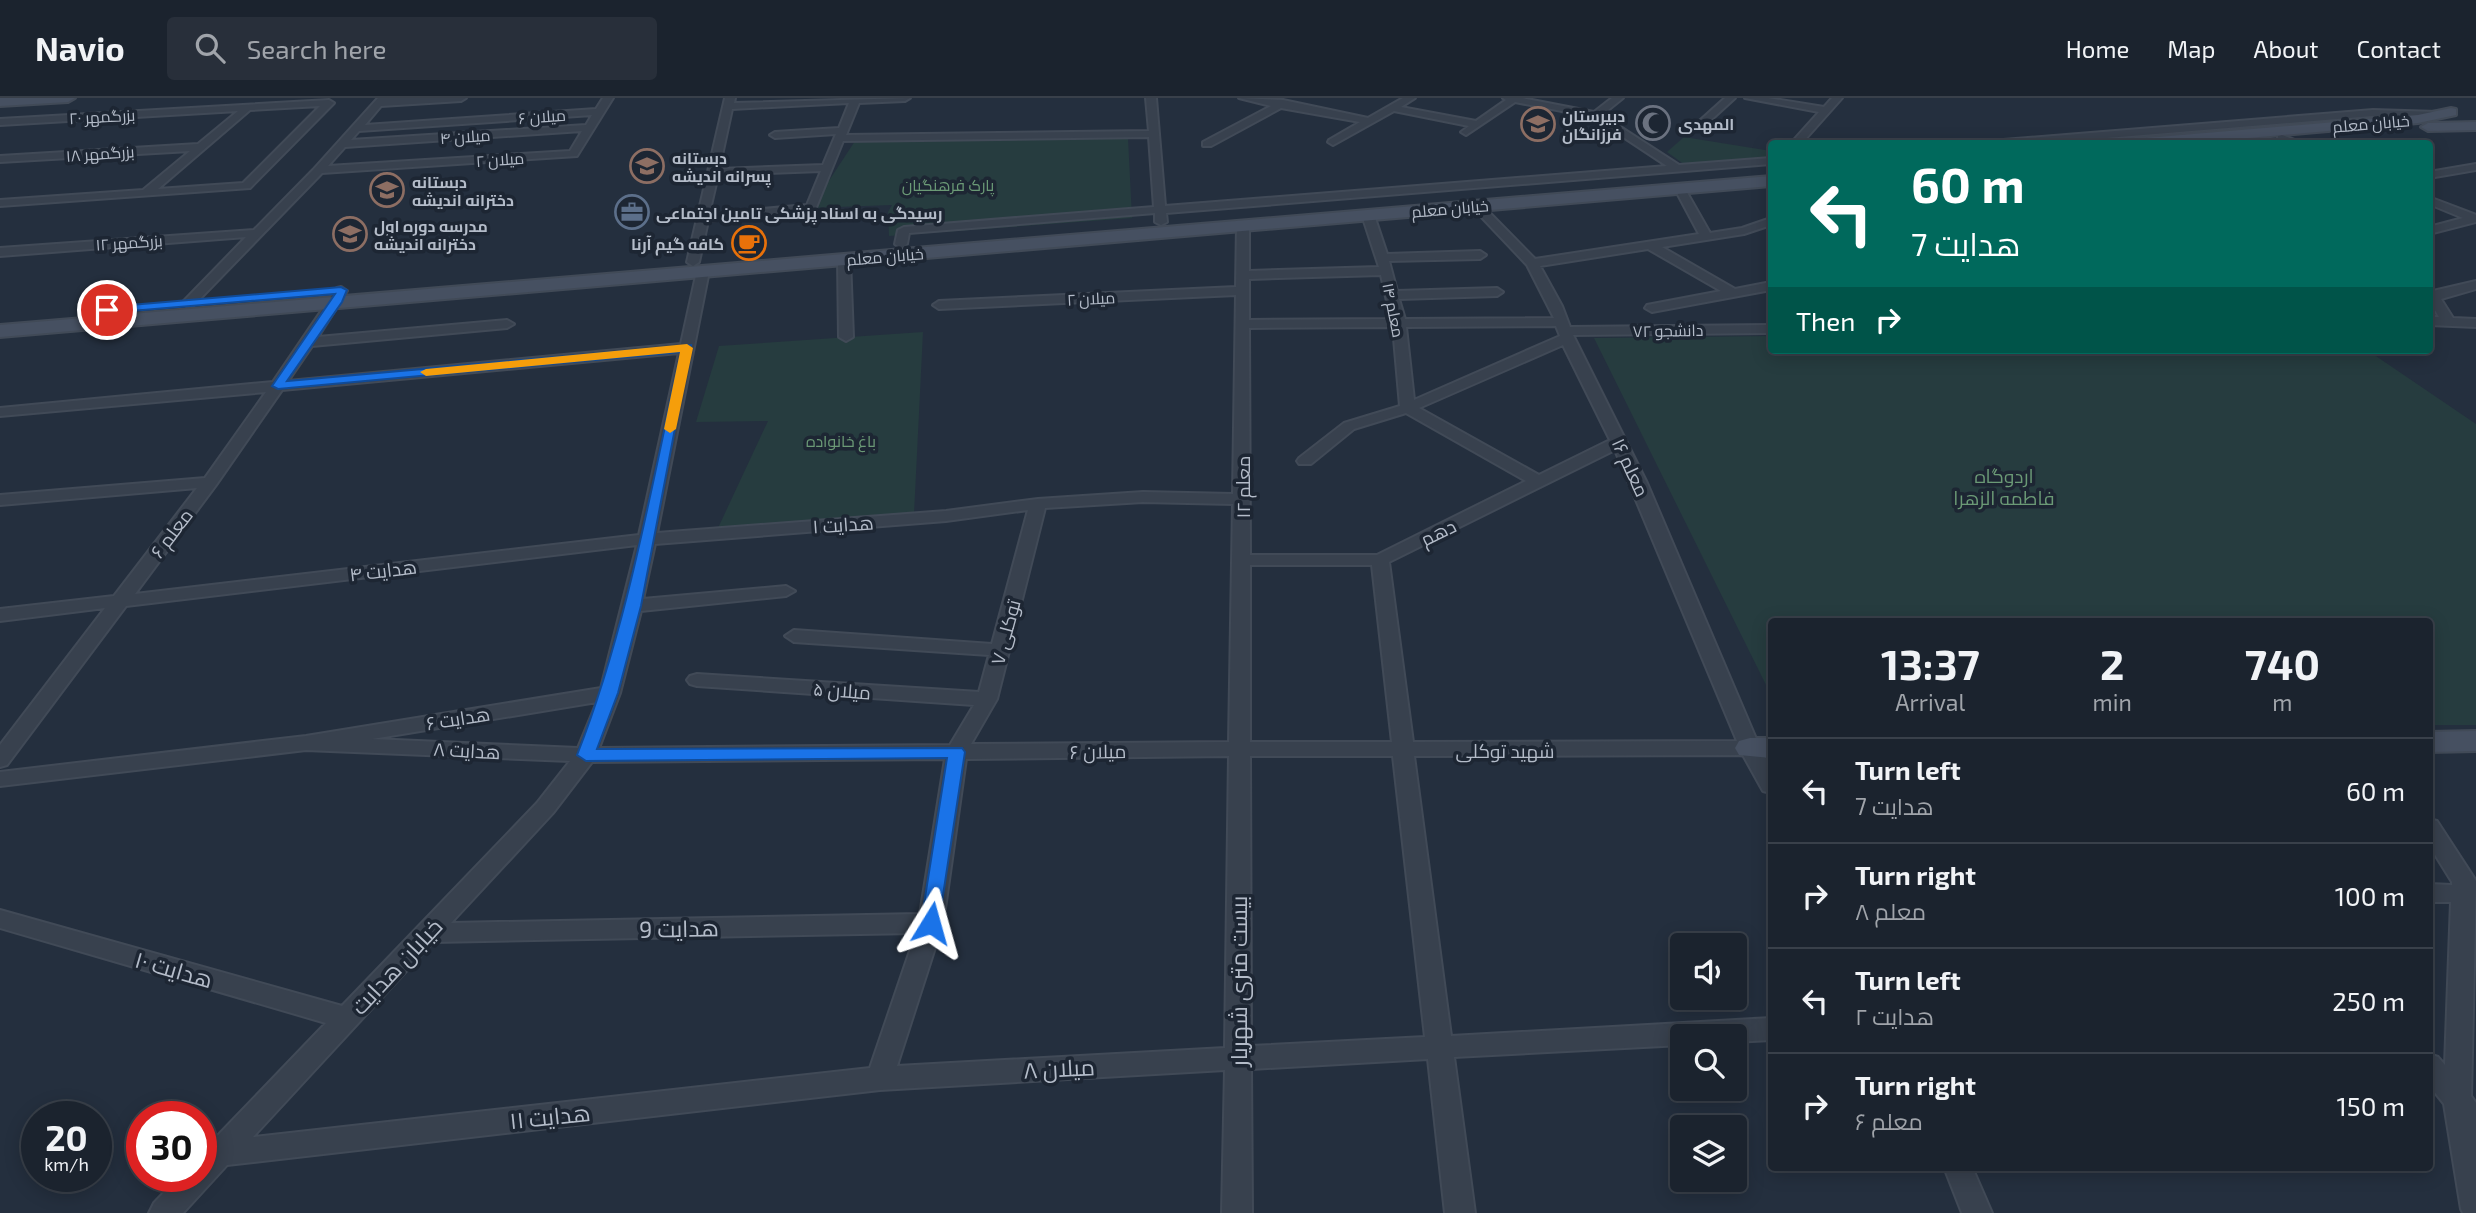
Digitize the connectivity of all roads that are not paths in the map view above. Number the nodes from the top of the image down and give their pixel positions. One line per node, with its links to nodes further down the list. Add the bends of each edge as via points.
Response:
1 (68, 98): 14 (main road)
2 (461, 98): 16 (street)
3 (608, 98): 24 (street, میلان ۲)
4 (856, 98): 5 (street); 18 (street); 39 (street)
5 (905, 98)
6 (1151, 98): 35 (street)
7 (1244, 98): 19 (street)
8 (1292, 98): 19 (street)
9 (1410, 98): 22 (street)
10 (1618, 98): 25 (street)
11 (1730, 98): 31 (street)
12 (1750, 98): 23 (street)
13 (1837, 98): 23 (street)
14 (46, 99): 17 (main road)
15 (1511, 99): 25 (street); 29 (street)
16 (381, 101): 32 (street)
17 (0, 102)
18 (729, 102): 56 (street, خیابان هدایت)
19 (1279, 105): 26 (street); 47 (street)
20 (2447, 106): 28 (main road, خیابان معلم); 30 (main road, via 2460,119); 37 (street)
21 (247, 108): 27 (street, بزرگمهر ۲۰); 48 (street); 62 (street, بزرگمهر ۲۰, via 329,103 247,186)
22 (1393, 108): 26 (street); 29 (street)
23 (1826, 110): 40 (street)
24 (601, 112): 32 (street, میلان ۶); 33 (street, میلان ۲)
25 (1596, 115): 53 (street)
26 (1368, 121): 45 (street)
27 (0, 122)
28 (2366, 123): 34 (main road); 43 (main road, خیابان معلم)
29 (1476, 124): 36 (street)
30 (2476, 125): 34 (main road, خیابان معلم)
31 (1698, 127)
32 (356, 128): 46 (street)
33 (588, 128): 46 (street, میلان ۴); 55 (street, میلان ۲, via 573,154)
34 (2382, 130): 44 (main road, خیابان معلم)
35 (1154, 134): 39 (street); 67 (street)
36 (1464, 134)
37 (2104, 134): 41 (street); 42 (street)
38 (775, 135): 39 (street)
39 (841, 135): 52 (street)
40 (1799, 140)
41 (2036, 140)
42 (2115, 140)
43 (2169, 140)
44 (2297, 140)
45 (1333, 142)
46 (342, 144): 55 (street)
47 (1207, 144)
48 (200, 147): 49 (street, بزرگمهر ۱۸); 62 (street)
49 (0, 159)
50 (1768, 161): 53 (street)
51 (2476, 167): 54 (street)
52 (827, 168): 56 (street); 68 (street, via 811,208)
53 (1678, 169): 67 (street)
54 (2460, 169): 58 (street); 59 (street)
55 (319, 170): 73 (street)
56 (713, 172): 68 (street, خیابان هدایت)
57 (1768, 173): 67 (main road, خیابان معلم)
58 (2433, 174)
59 (2476, 174)
60 (1768, 181): 61 (main road, خیابان معلم)
61 (1680, 189): 65 (main road, خیابان معلم); 74 (street)
62 (146, 193): 64 (street)
63 (2433, 202): 69 (street)
64 (0, 203)
65 (1477, 206): 66 (main road, خیابان معلم); 79 (street, معلم ۱۶)
66 (1368, 215): 71 (main road, خیابان معلم); 80 (street, معلم ۱۴)
67 (1160, 217): 81 (main road, خیابان معلم, via 902,237)
68 (704, 218): 81 (street, خیابان هدایت)
69 (2476, 219): 72 (street)
70 (1768, 222): 74 (street)
71 (1243, 226): 78 (main road, خیابان معلم); 82 (street, معلم ۱۲)
72 (2433, 230)
73 (258, 233): 76 (street, بزرگمهر ۱۲); 89 (street)
74 (1707, 238): 75 (street)
75 (1653, 247): 79 (street); 86 (street)
76 (0, 251)
77 (1480, 255): 80 (street, میلان ۲)
78 (844, 260): 81 (main road, خیابان معلم); 102 (street)
79 (1532, 263): 100 (street, معلم ۱۶)
80 (1384, 264): 82 (street, میلان ۲); 87 (street, معلم ۱۴)
81 (698, 267): 88 (main road, خیابان معلم); 104 (street, خیابان هدایت)
82 (1243, 283): 90 (street, میلان ۲); 98 (street, معلم ۱۲)
83 (2476, 285): 94 (street, via 2438,294 2435,299)
84 (1768, 287): 86 (street)
85 (1497, 292): 87 (street)
86 (1733, 293): 91 (street)
87 (1392, 295): 95 (street, معلم ۱۴)
88 (339, 296): 89 (main road, خیابان معلم); 101 (main road, خیابان معلم); 103 (street, معلم ۶)
89 (188, 303): 92 (main road, خیابان معلم)
90 (939, 305)
91 (1652, 308)
92 (0, 319)
93 (2433, 321): 94 (street)
94 (2448, 321): 96 (street)
95 (1399, 323): 98 (street, دانشجو ۷۲); 100 (street, دانشجو ۷۲); 106 (street, معلم ۱۴)
96 (2476, 323)
97 (508, 324): 103 (street)
98 (1242, 324): 112 (street, معلم ۱۲)
99 (1768, 329): 100 (street, دانشجو ۷۲)
100 (1564, 330): 106 (street); 108 (street, معلم ۱۶)
101 (0, 331)
102 (846, 337)
103 (308, 342): 105 (street, معلم ۶)
104 (687, 348): 105 (street); 115 (street, خیابان هدایت)
105 (278, 386): 107 (street); 110 (street, معلم ۶)
106 (1408, 408): 109 (street, via 1349,426); 111 (street)
107 (0, 412)
108 (1619, 442): 111 (street, دهم); 130 (street, معلم ۱۶)
109 (1305, 461)
110 (210, 482): 113 (street); 119 (street, معلم ۶)
111 (1539, 482): 117 (street, دهم)
112 (1242, 499): 114 (street, هدایت ۱, via 1143,497); 116 (street, معلم ۱۲)
113 (0, 500)
114 (1038, 504): 115 (street, هدایت ۱, via 946,516); 123 (street, توکلی ۷)
115 (647, 539): 119 (street, هدایت ۴); 120 (street, خیابان هدایت)
116 (1241, 560): 117 (street, دهم); 131 (street, معلم ۱۲)
117 (1380, 560): 132 (street)
118 (786, 591): 120 (street)
119 (120, 600): 121 (street, هدایت ۴); 135 (street, معلم ۶)
120 (633, 606): 125 (street, خیابان هدایت)
121 (0, 615)
122 (794, 636): 123 (street)
123 (1000, 650): 126 (street, توکلی ۷)
124 (697, 680): 126 (street, میلان ۵)
125 (610, 693): 129 (street, هدایت ۶); 134 (street, خیابان هدایت)
126 (987, 699): 133 (street, توکلی ۷)
127 (2476, 741): 128 (main road)
128 (2433, 742)
129 (306, 743): 134 (street, هدایت ۸); 137 (street)
130 (1761, 748): 132 (street, شهید توکلی); 136 (street, معلم ۱۶)
131 (1240, 749): 132 (street, شهید توکلی); 133 (street, میلان ۶); 147 (street, بیست متری شهریار)
132 (1403, 751): 146 (street)
133 (956, 752): 134 (street, هدایت ۸); 142 (street)
134 (586, 755): 143 (street, خیابان هدایت, via 545,808)
135 (0, 760)
136 (1768, 775)
137 (0, 779)
138 (2433, 833): 140 (street, via 2464,881)
139 (2433, 893): 140 (street)
140 (2466, 894): 150 (street)
141 (0, 919): 144 (street, هدایت ۱۰)
142 (931, 923): 143 (street, هدایت 9); 149 (street)
143 (428, 933): 144 (street, خیابان هدایت)
144 (347, 1018): 152 (street, خیابان هدایت)
145 (1768, 1029): 146 (street, میلان ۸)
146 (1440, 1047): 147 (street, میلان ۸); 159 (street)
147 (1238, 1058): 149 (street, میلان ۸); 158 (street, بیست متری شهریار)
148 (2433, 1070): 150 (street)
149 (880, 1078): 152 (street, هدایت ۱۱)
150 (2457, 1098): 151 (street); 156 (street)
151 (2476, 1123)
152 (220, 1153): 153 (street, خیابان هدایت)
153 (217, 1156)
154 (1960, 1171): 160 (street)
155 (184, 1192): 157 (street, خیابان هدایت)
156 (2476, 1209)
157 (164, 1213)
158 (1237, 1213)
159 (1460, 1213)
160 (1977, 1213)

